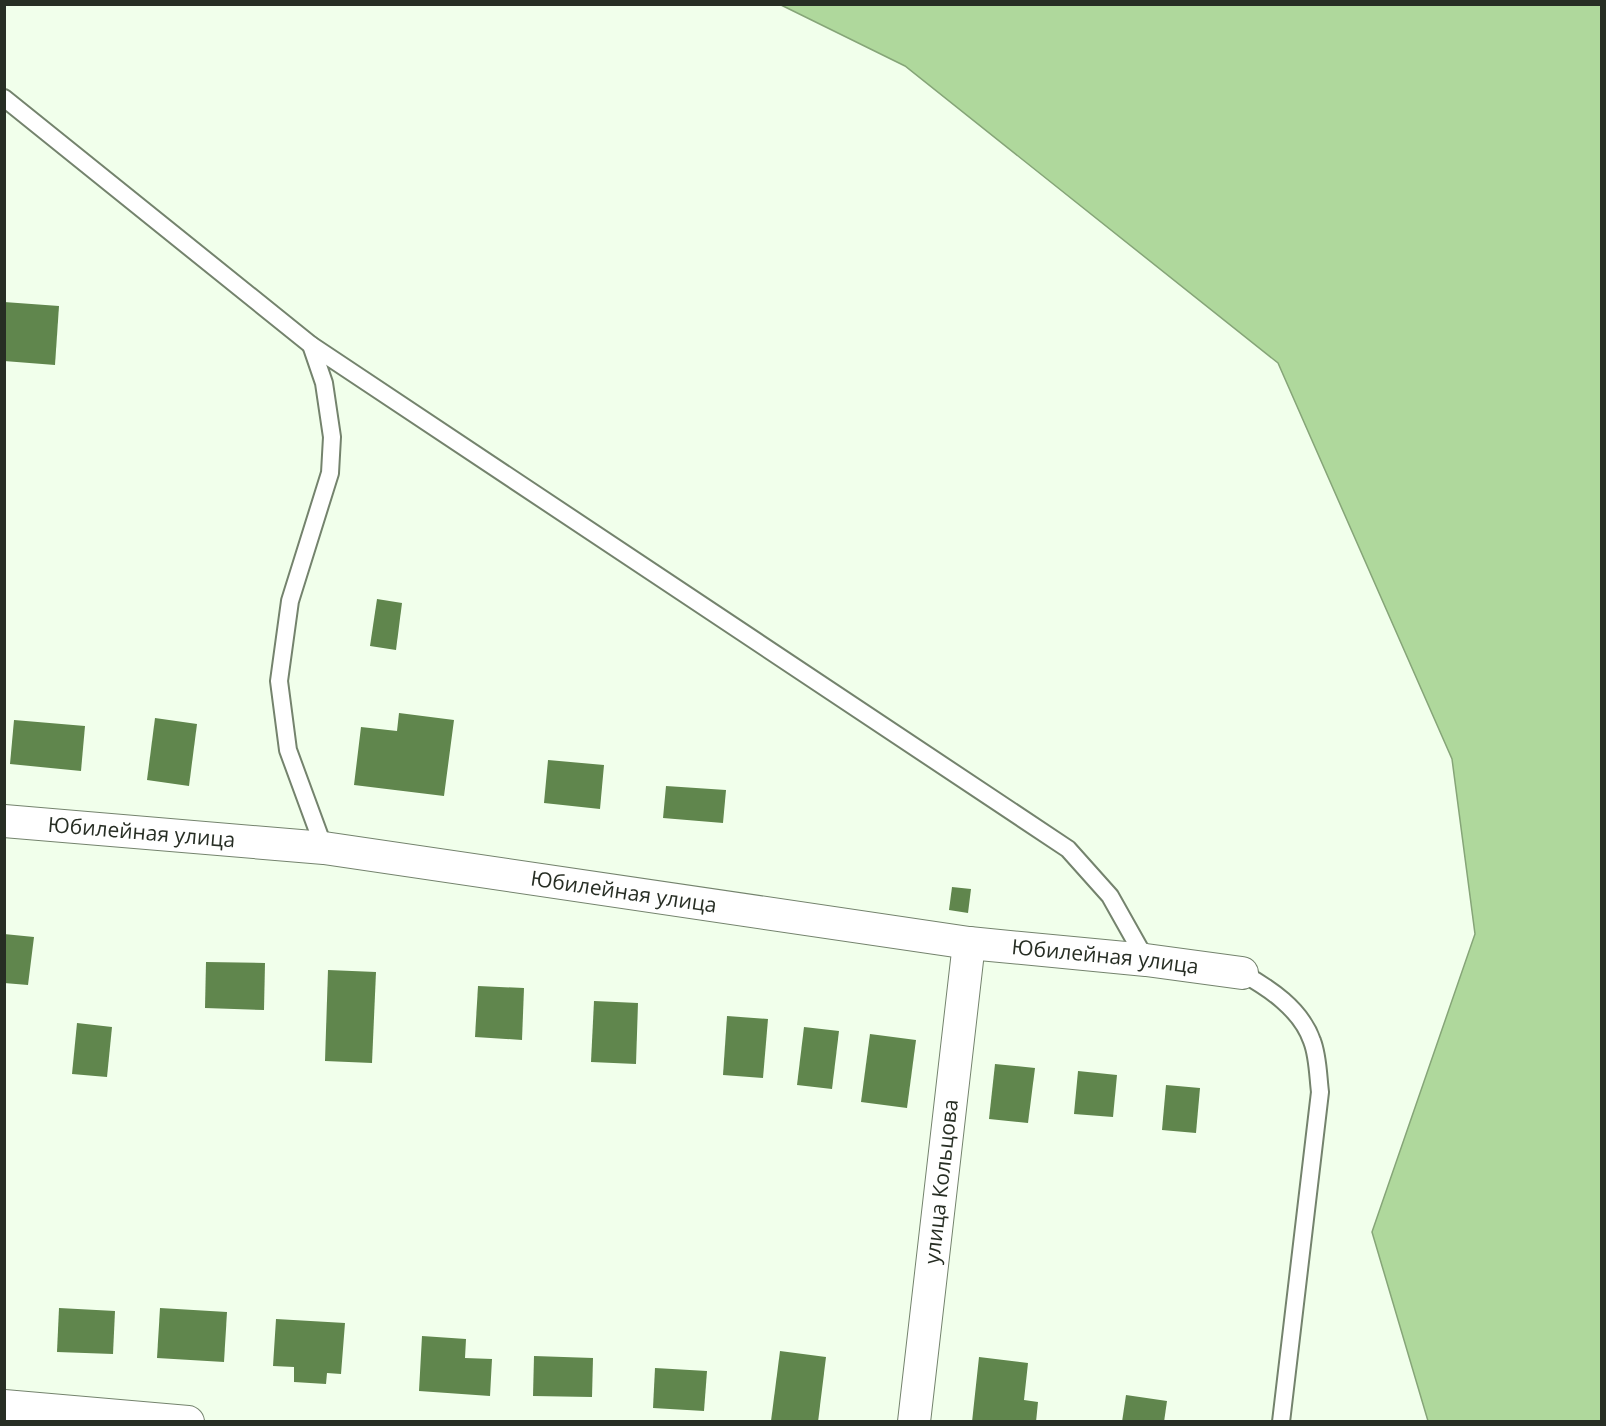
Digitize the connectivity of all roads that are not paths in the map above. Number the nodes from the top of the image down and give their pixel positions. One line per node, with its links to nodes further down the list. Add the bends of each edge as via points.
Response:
1 (4, 98): 2 (lane)
2 (311, 345): 4 (lane, via 324,383 332,436 330,473 290,601 279,681 288,750); 6 (lane, via 1068,849 1110,896)
3 (4, 820): 4 (street, Юбилейная улица)
4 (324, 848): 5 (street, Юбилейная улица)
5 (969, 943): 6 (street, Юбилейная улица); 10 (street, улица Кольцова)
6 (1146, 960): 7 (street, Юбилейная улица)
7 (1242, 973): 11 (lane, via 1270,988 1295,1013 1312,1040 1320,1092)
8 (4, 1406): 9 (street)
9 (188, 1422)
10 (914, 1422)
11 (1281, 1422)

